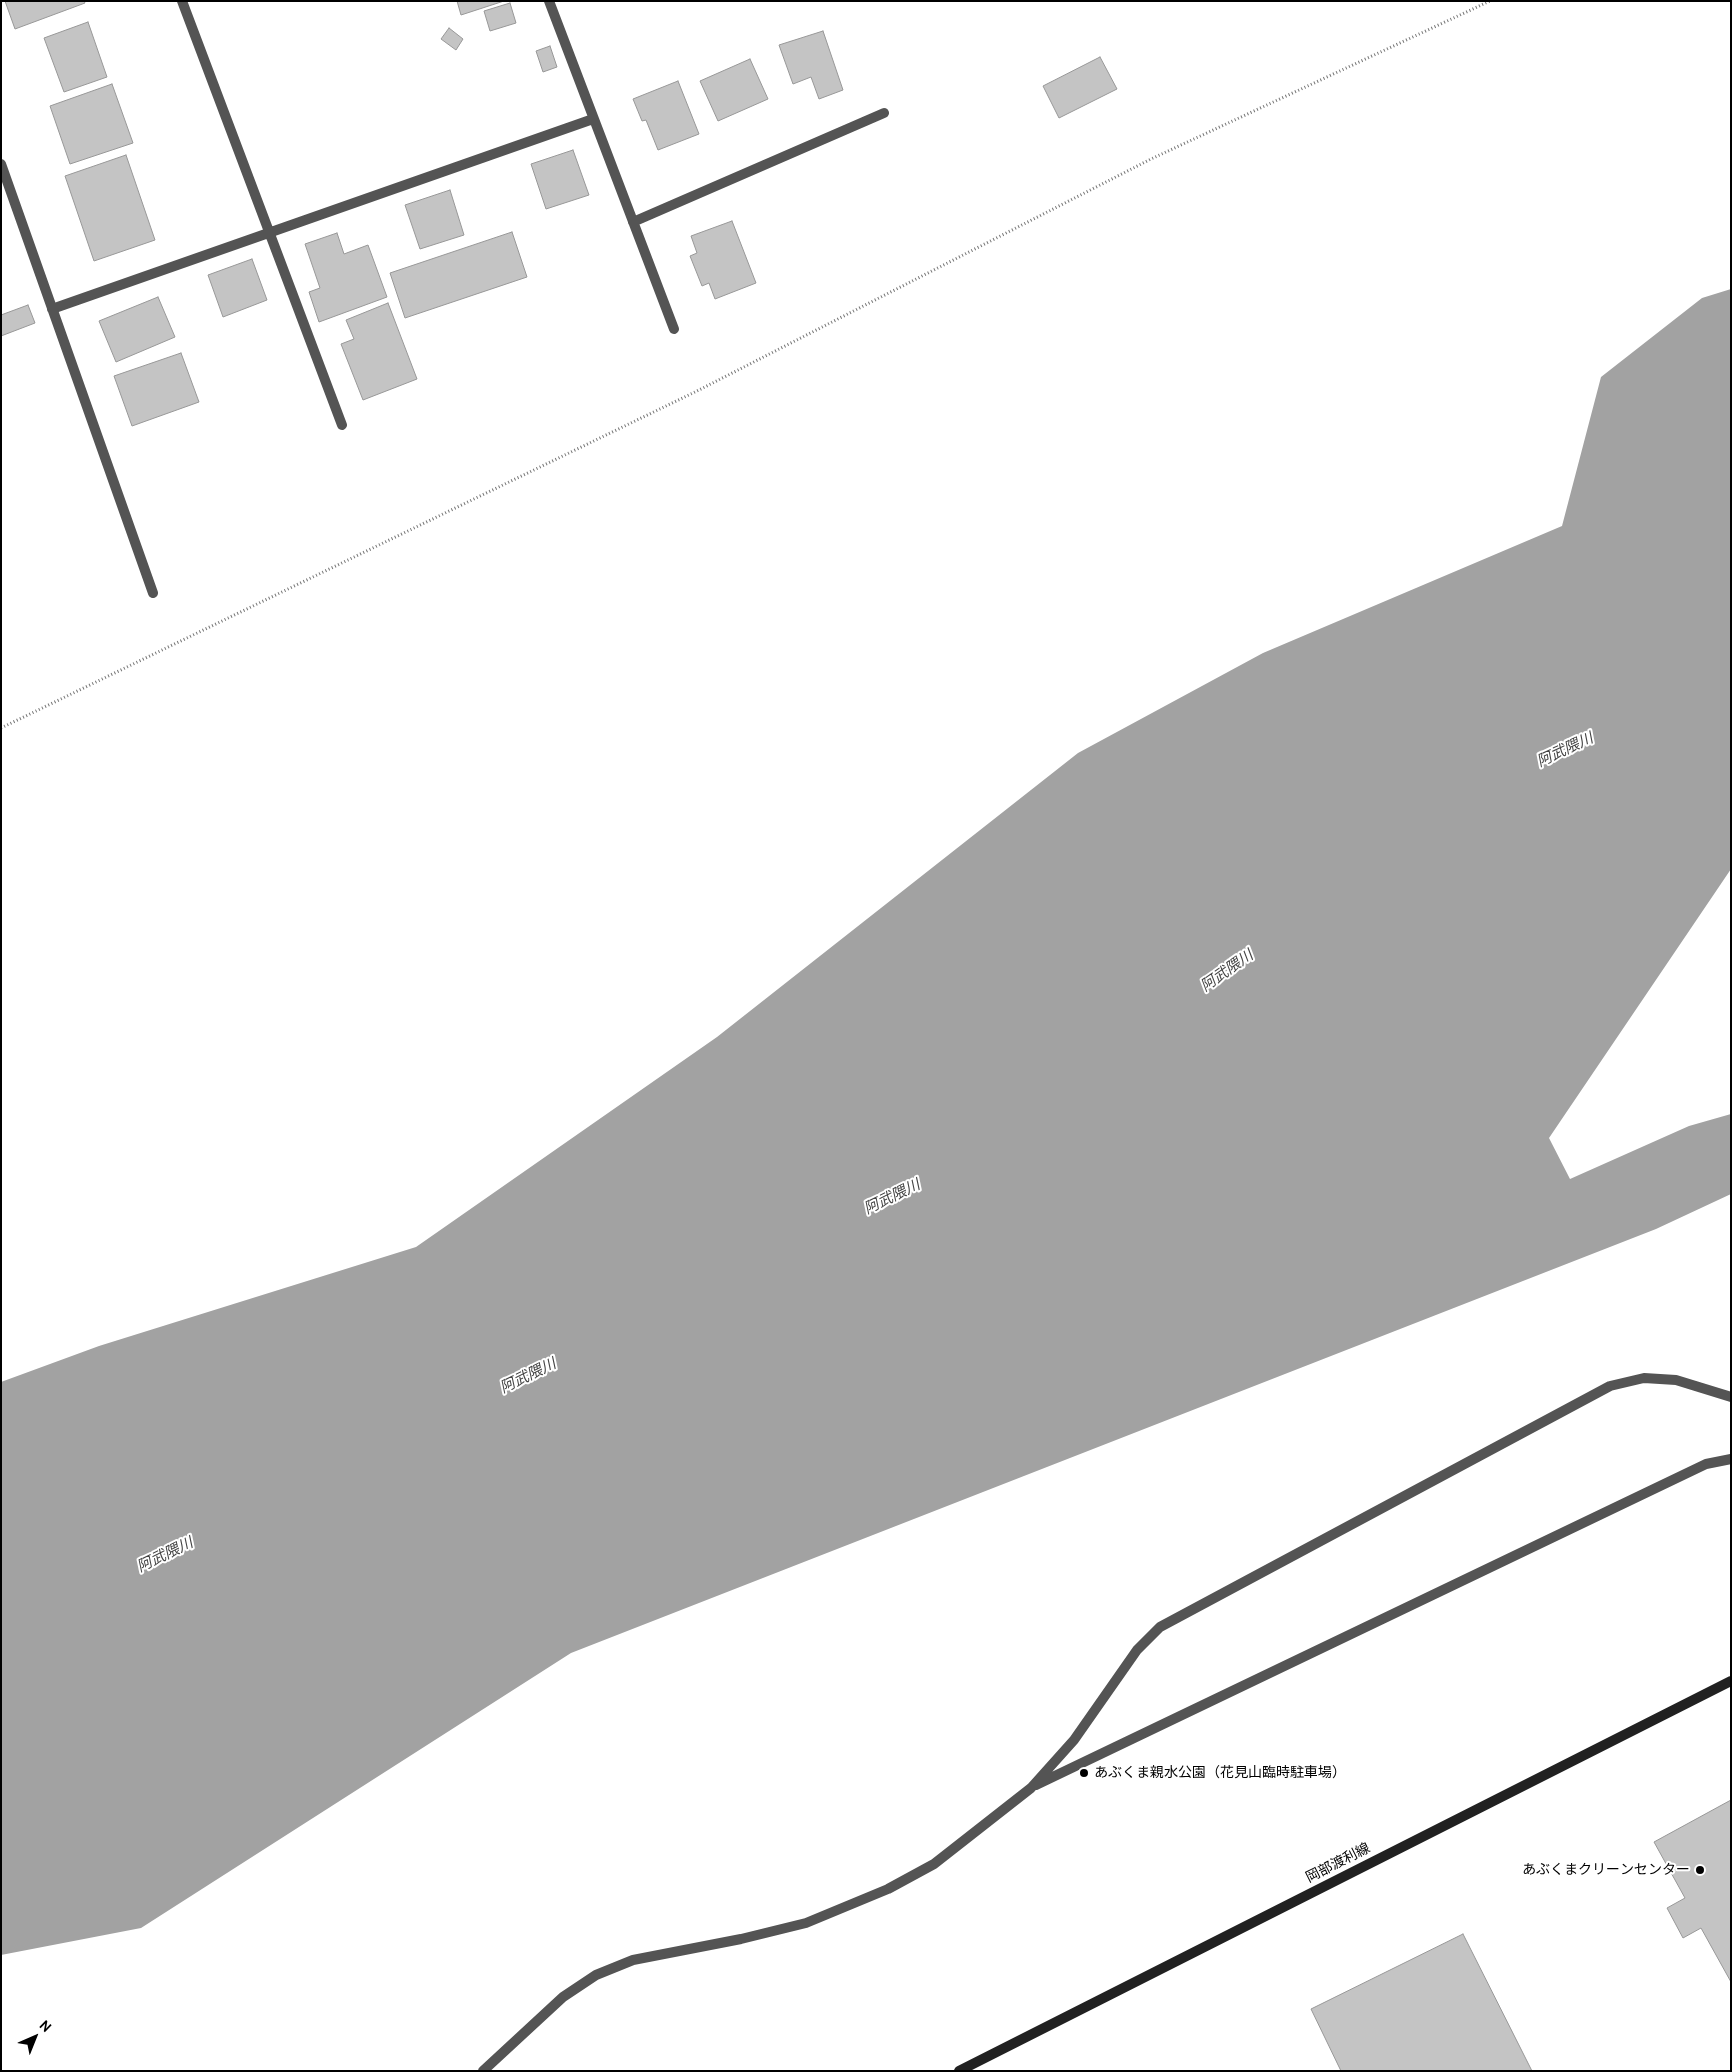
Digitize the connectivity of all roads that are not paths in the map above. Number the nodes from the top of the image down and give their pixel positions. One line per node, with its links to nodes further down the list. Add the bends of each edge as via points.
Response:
1 (182, 1): 7 (street)
2 (550, 1): 4 (street)
3 (884, 113): 6 (street)
4 (593, 119): 6 (street); 7 (street)
5 (1, 164): 8 (street)
6 (633, 222): 9 (street)
7 (269, 233): 8 (street); 10 (street)
8 (52, 309): 11 (street)
9 (674, 328)
10 (342, 425)
11 (153, 593)
12 (1731, 1397): 15 (street, via 1676,1380 1644,1378 1610,1386 1160,1627 1137,1650 1074,1740)
13 (1731, 1459): 15 (street, via 1706,1464)
14 (1731, 1681): 16 (main road, 岡部渡利線)
15 (1031, 1788): 17 (street, via 934,1864 888,1889 806,1923 633,1960 596,1975 563,1997)
16 (971, 2068): 18 (main road, 岡部渡利線)
17 (483, 2071)
18 (959, 2071)

